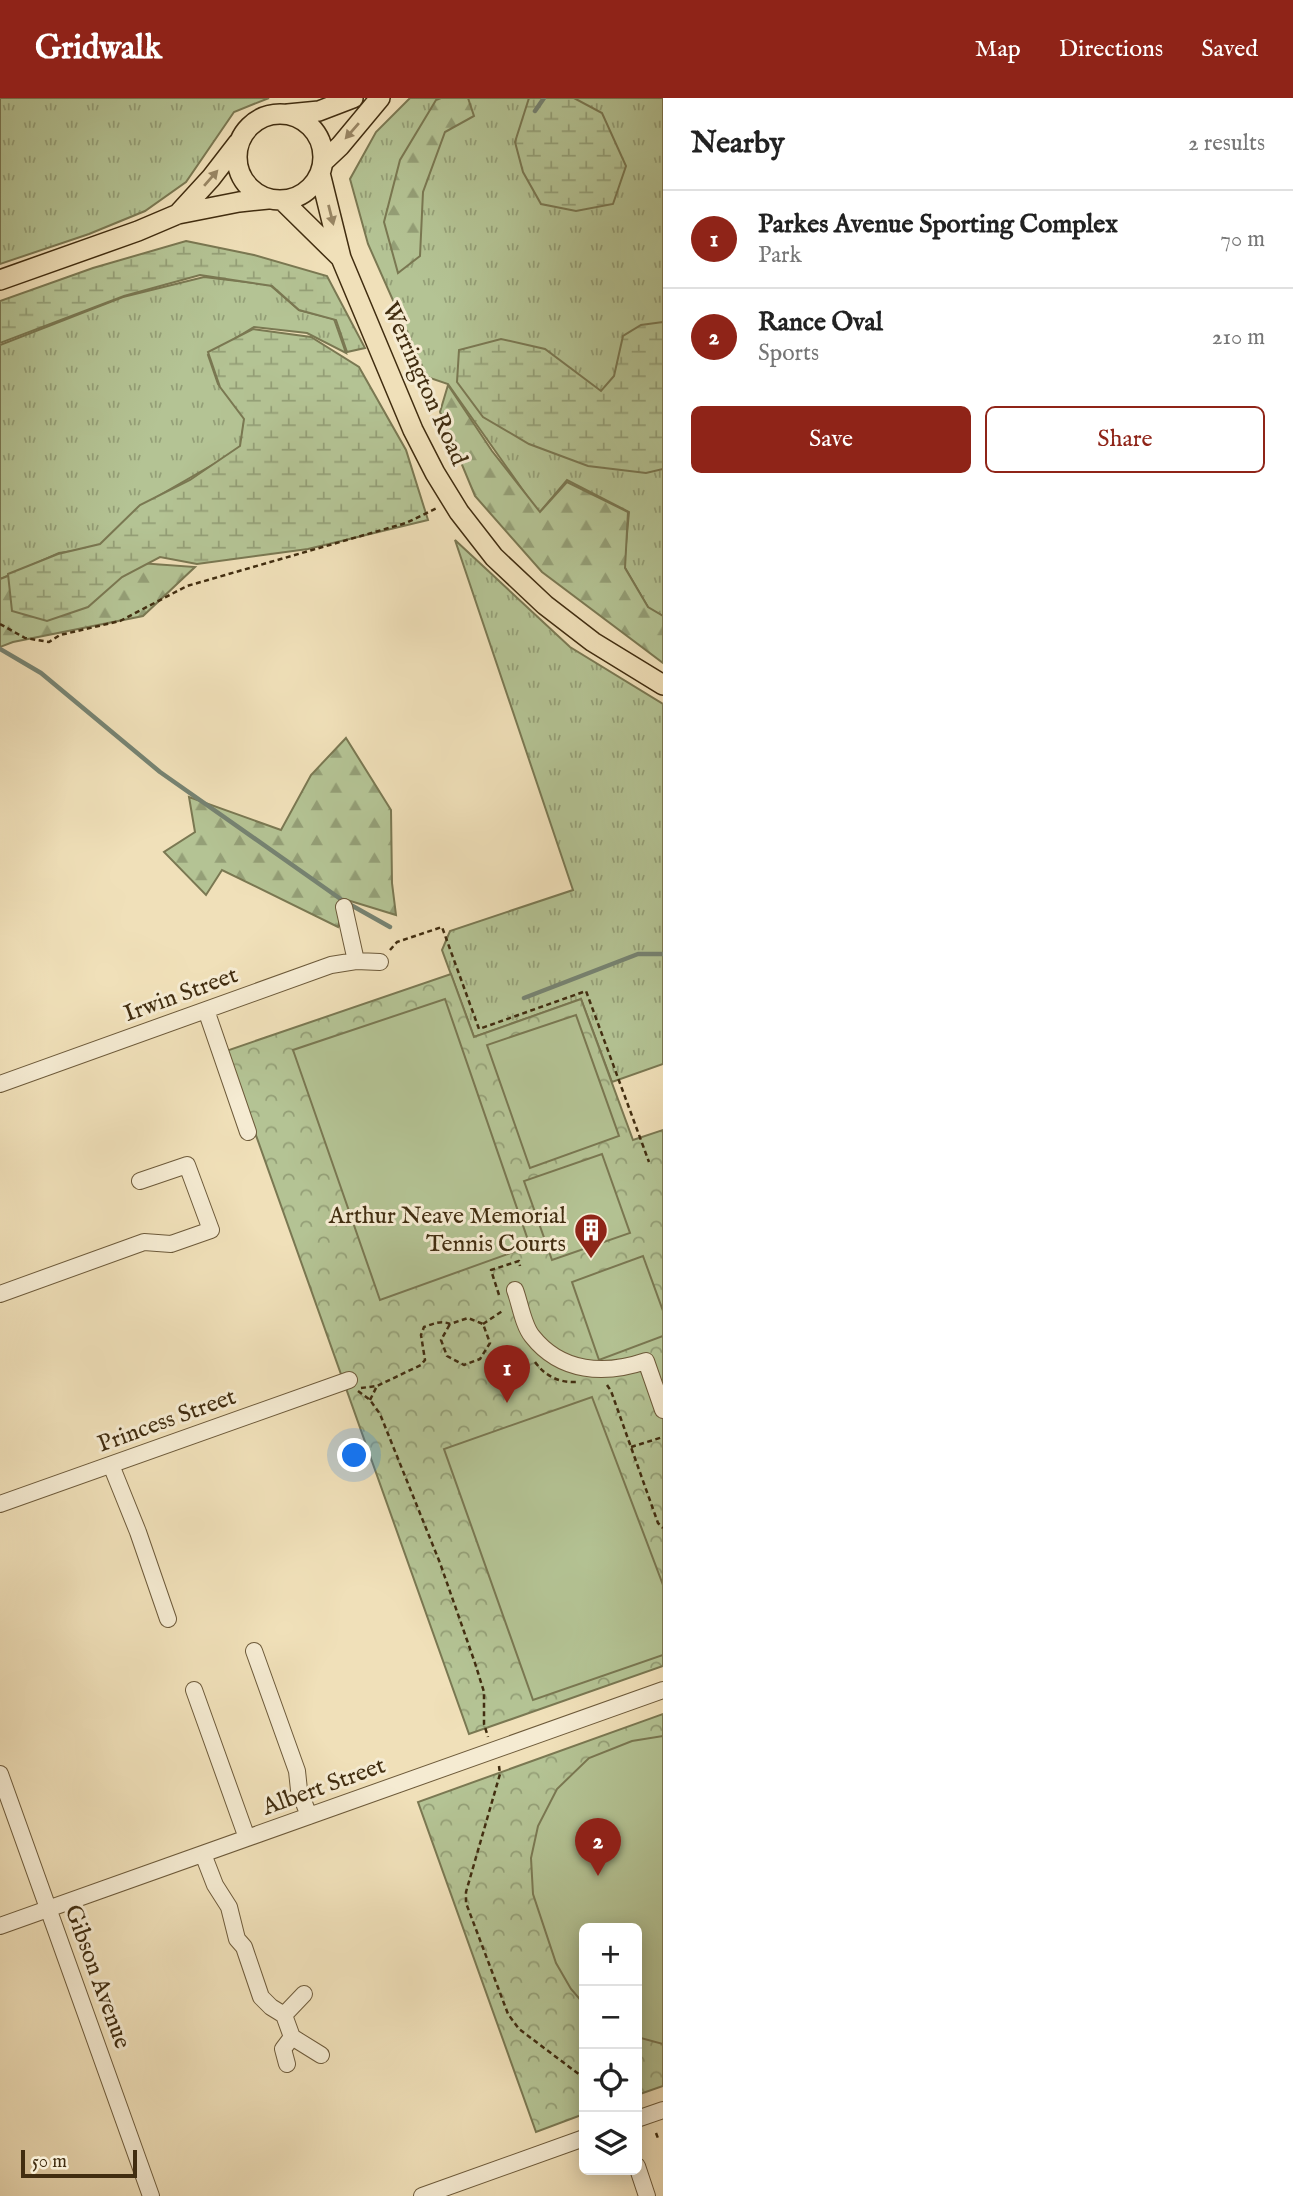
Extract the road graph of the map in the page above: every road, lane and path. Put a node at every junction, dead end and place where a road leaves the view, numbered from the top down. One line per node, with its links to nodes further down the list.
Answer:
1 (354, 98): 3 (main road)
2 (380, 98): 5 (main road, one-way to 5)
3 (277, 114): 4 (main road); 5 (main road)
4 (241, 138): 6 (main road); 7 (main road, one-way to 4)
5 (322, 167): 6 (main road); 8 (main road, Werrington Road, one-way to 8)
6 (275, 200): 7 (main road); 8 (main road, Werrington Road)
7 (178, 214): 9 (main road)
8 (341, 258): 10 (main road, Werrington Road)
9 (0, 280)
10 (451, 500): 11 (path); 12 (main road, Werrington Road)
11 (0, 624)
12 (663, 685)
13 (344, 907): 14 (street)
14 (356, 961): 15 (street, Irwin Street); 16 (street, Irwin Street)
15 (380, 962): 19 (path)
16 (206, 1010): 17 (street, Irwin Street); 18 (street)
17 (0, 1084)
18 (248, 1132)
19 (649, 1161)
20 (140, 1181): 23 (street)
21 (520, 1266): 24 (path)
22 (515, 1290): 34 (street)
23 (0, 1294)
24 (504, 1310): 25 (path); 27 (path)
25 (511, 1318)
26 (450, 1324): 27 (path); 27 (path); 32 (path)
27 (483, 1324)
28 (534, 1362): 30 (path)
29 (349, 1380): 37 (street, Princess Street)
30 (578, 1382)
31 (602, 1382): 36 (path)
32 (377, 1385): 33 (path); 33 (path)
33 (370, 1400): 44 (path)
34 (663, 1410)
35 (663, 1437): 36 (path)
36 (631, 1447): 39 (path)
37 (111, 1465): 38 (street, Princess Street); 40 (street)
38 (0, 1504)
39 (663, 1528)
40 (168, 1619)
41 (254, 1651): 46 (street)
42 (194, 1690): 47 (street)
43 (663, 1690): 44 (street, Albert Street)
44 (493, 1751): 46 (street, Albert Street); 56 (path)
45 (0, 1774): 49 (street, Gibson Avenue)
46 (309, 1816): 47 (street, Albert Street)
47 (247, 1838): 48 (street, Albert Street)
48 (203, 1854): 49 (street, Albert Street); 52 (street)
49 (48, 1909): 50 (street, Albert Street); 63 (street, Gibson Avenue)
50 (0, 1926)
51 (304, 1994): 52 (street)
52 (284, 2015): 53 (street)
53 (292, 2038): 54 (street); 55 (street)
54 (321, 2054)
55 (287, 2064)
56 (579, 2074)
57 (663, 2110): 58 (street)
58 (642, 2117)
59 (656, 2133): 61 (path)
60 (579, 2140): 64 (street)
61 (659, 2141)
62 (640, 2175): 65 (street)
63 (151, 2196)
64 (422, 2196)
65 (648, 2196)

